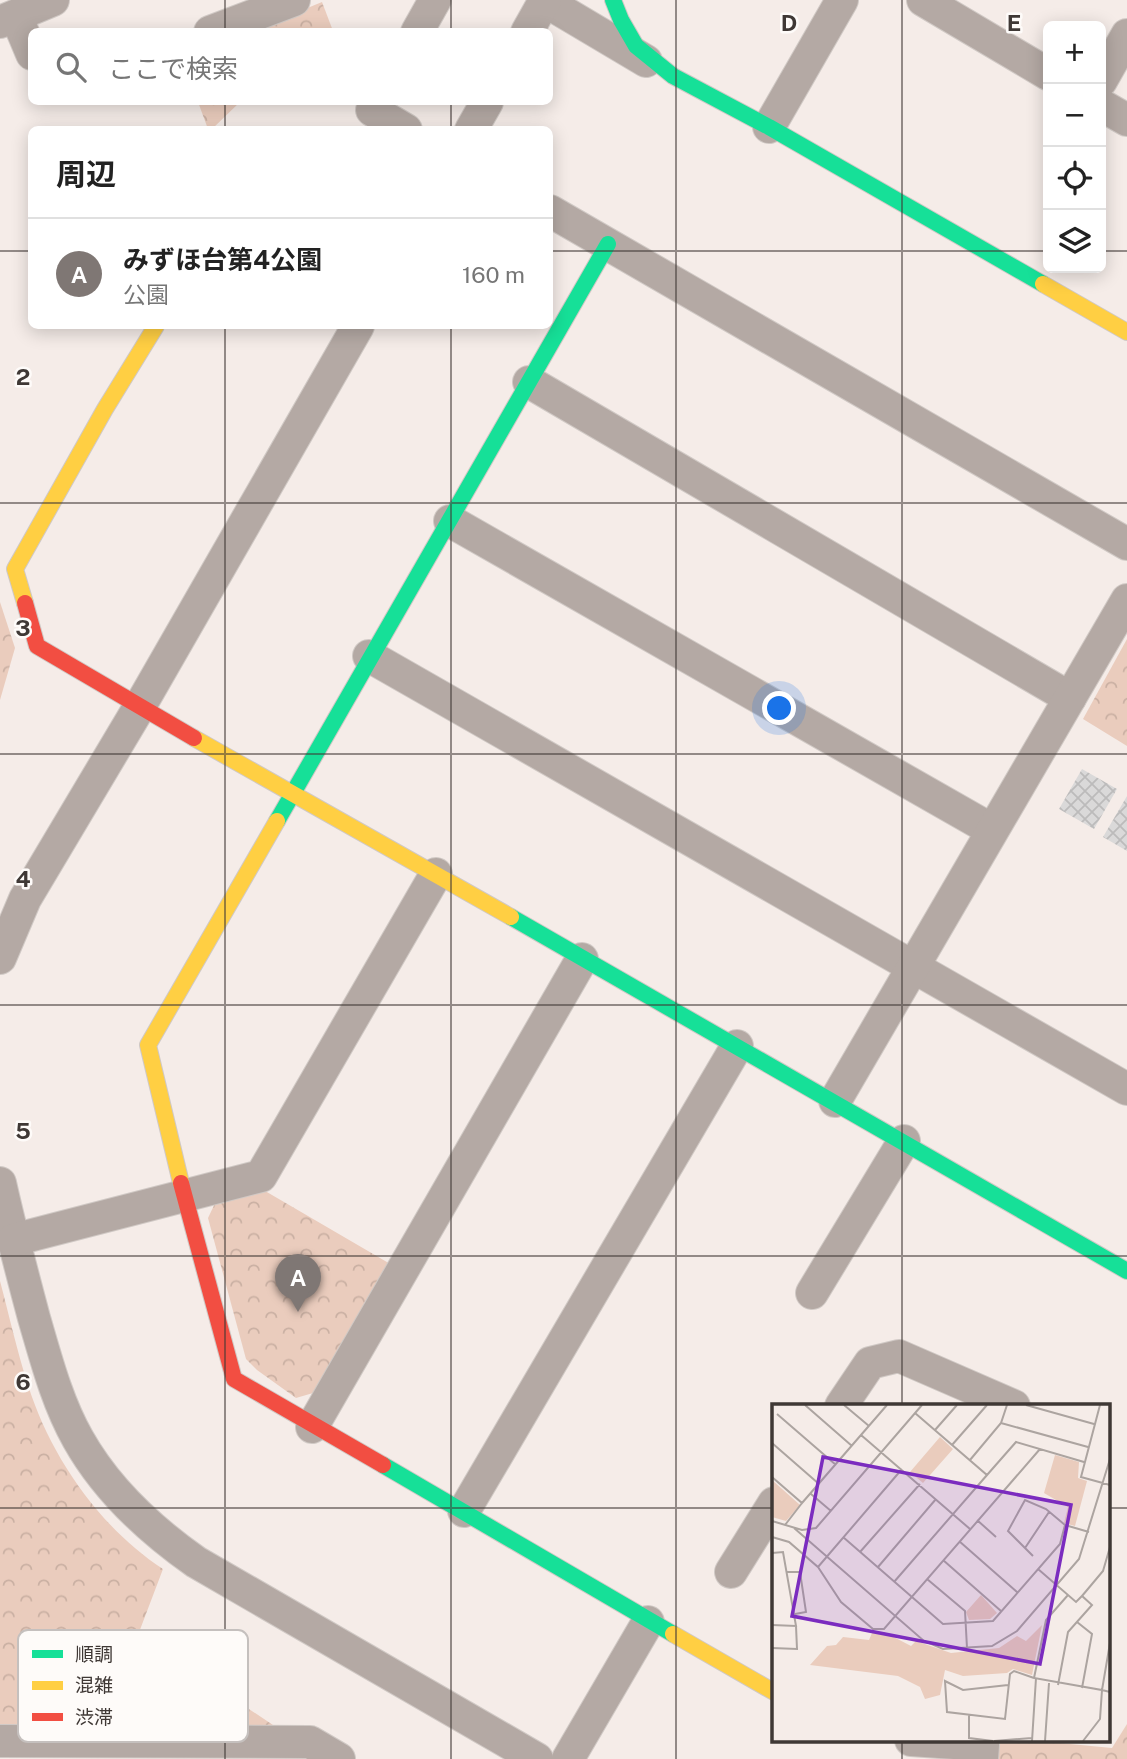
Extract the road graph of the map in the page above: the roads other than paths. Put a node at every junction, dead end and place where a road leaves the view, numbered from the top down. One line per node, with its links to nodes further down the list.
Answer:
1 (53, 0): 8 (street)
2 (294, 0): 9 (street)
3 (435, 0): 10 (street)
4 (613, 0): 16 (street)
5 (842, 0): 23 (street)
6 (545, 1): 11 (street); 16 (street)
7 (938, 3): 14 (street)
8 (8, 19): 13 (street)
9 (220, 28)
10 (419, 28)
11 (529, 28)
12 (1127, 35): 15 (street)
13 (28, 48)
14 (1043, 71)
15 (1106, 72)
16 (673, 76): 23 (street)
17 (485, 105): 22 (street)
18 (1106, 108): 20 (street)
19 (367, 114): 21 (street)
20 (1127, 120)
21 (396, 126)
22 (473, 126)
23 (769, 127): 28 (street)
24 (553, 213): 25 (street)
25 (608, 244): 29 (street); 31 (street)
26 (154, 329): 35 (street)
27 (356, 329): 35 (street)
28 (1127, 332)
29 (529, 382): 30 (street); 34 (street)
30 (450, 521): 33 (street); 37 (street)
31 (1127, 544)
32 (1127, 600): 34 (street)
33 (369, 656): 36 (street); 41 (street)
34 (1070, 698): 37 (street)
35 (140, 706): 36 (street); 39 (street)
36 (290, 794): 38 (street); 47 (street)
37 (992, 830): 41 (street)
38 (436, 874): 40 (street); 47 (street)
39 (0, 958)
40 (582, 959): 42 (street); 53 (street)
41 (913, 965): 43 (street); 44 (street)
42 (737, 1046): 44 (street); 55 (street)
43 (1127, 1089)
44 (835, 1101): 45 (street)
45 (904, 1141): 49 (street); 50 (street)
46 (0, 1183): 48 (street)
47 (184, 1195): 48 (street); 53 (street)
48 (13, 1240): 65 (street)
49 (1127, 1271)
50 (812, 1293)
51 (842, 1404): 52 (street)
52 (1012, 1404)
53 (312, 1427): 55 (street)
54 (772, 1506): 56 (street)
55 (464, 1511): 57 (street)
56 (731, 1572)
57 (648, 1622): 58 (street); 66 (street)
58 (772, 1691)
59 (0, 1741): 60 (street)
60 (18, 1741)
61 (248, 1742): 64 (street)
62 (929, 1742): 63 (street)
63 (983, 1748)
64 (339, 1759)
65 (537, 1759)
66 (568, 1759)

